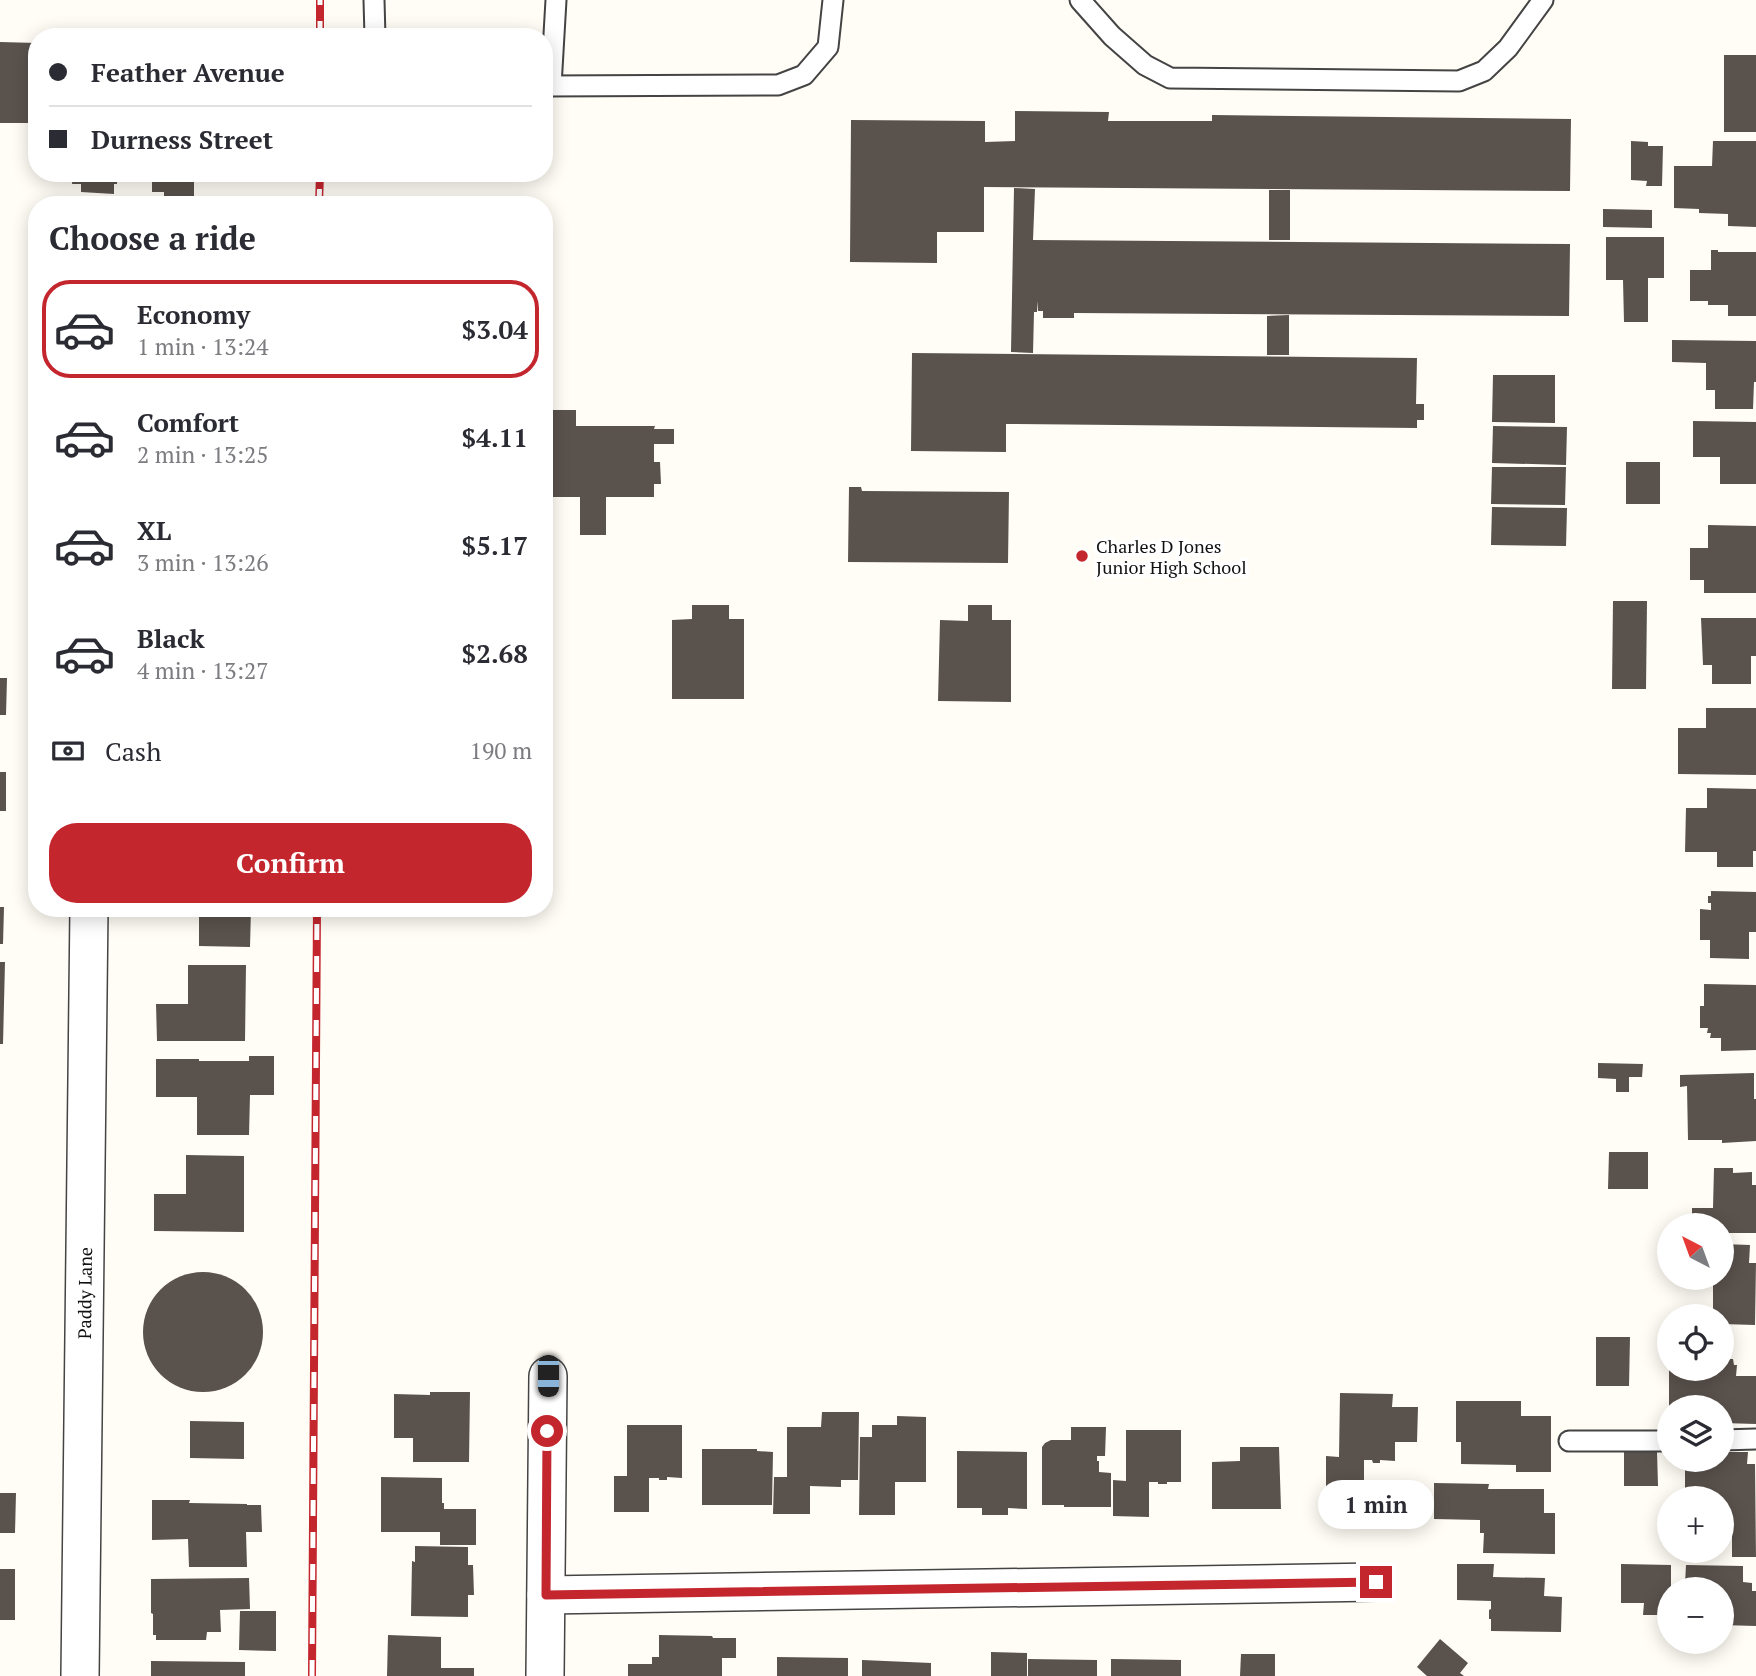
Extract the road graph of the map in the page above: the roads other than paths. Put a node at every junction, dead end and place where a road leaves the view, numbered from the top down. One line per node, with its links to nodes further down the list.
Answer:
1 (374, 0): 6 (lane)
2 (556, 0): 7 (lane)
3 (833, 0): 8 (lane)
4 (1080, 0): 5 (lane)
5 (1543, 0)
6 (375, 28)
7 (553, 32)
8 (553, 86)
9 (89, 917): 17 (street, Paddy Lane)
10 (548, 1376): 16 (street)
11 (1756, 1439): 12 (lane)
12 (1734, 1440)
13 (1569, 1441): 14 (lane)
14 (1657, 1441)
15 (1376, 1582): 16 (street)
16 (546, 1595): 18 (street)
17 (80, 1676)
18 (545, 1676)

